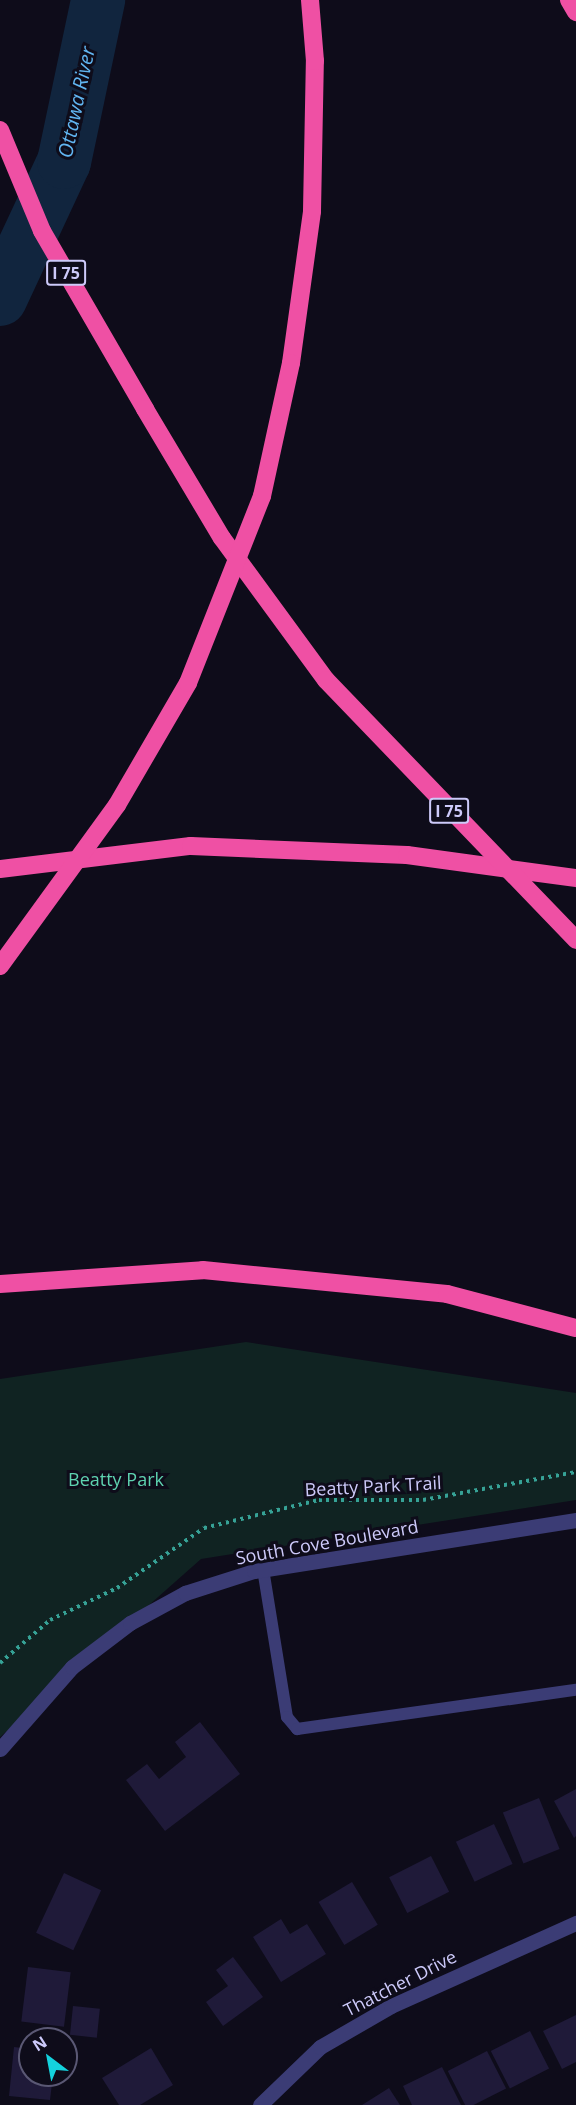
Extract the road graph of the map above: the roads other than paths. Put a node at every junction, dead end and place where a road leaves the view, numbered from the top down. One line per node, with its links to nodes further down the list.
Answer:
1 (310, 0): 8 (highway, bridge)
2 (569, 0): 3 (highway)
3 (576, 12)
4 (0, 130): 7 (highway, I 75, bridge)
5 (0, 869): 6 (highway)
6 (576, 878)
7 (576, 940)
8 (0, 966)
9 (0, 1284): 10 (highway)
10 (576, 1328)
11 (576, 1520): 12 (street, South Cove Boulevard)
12 (263, 1569): 13 (lane); 14 (street, South Cove Boulevard)
13 (576, 1690)
14 (0, 1749)
15 (576, 1923): 16 (street, Thatcher Drive)
16 (260, 2105)

